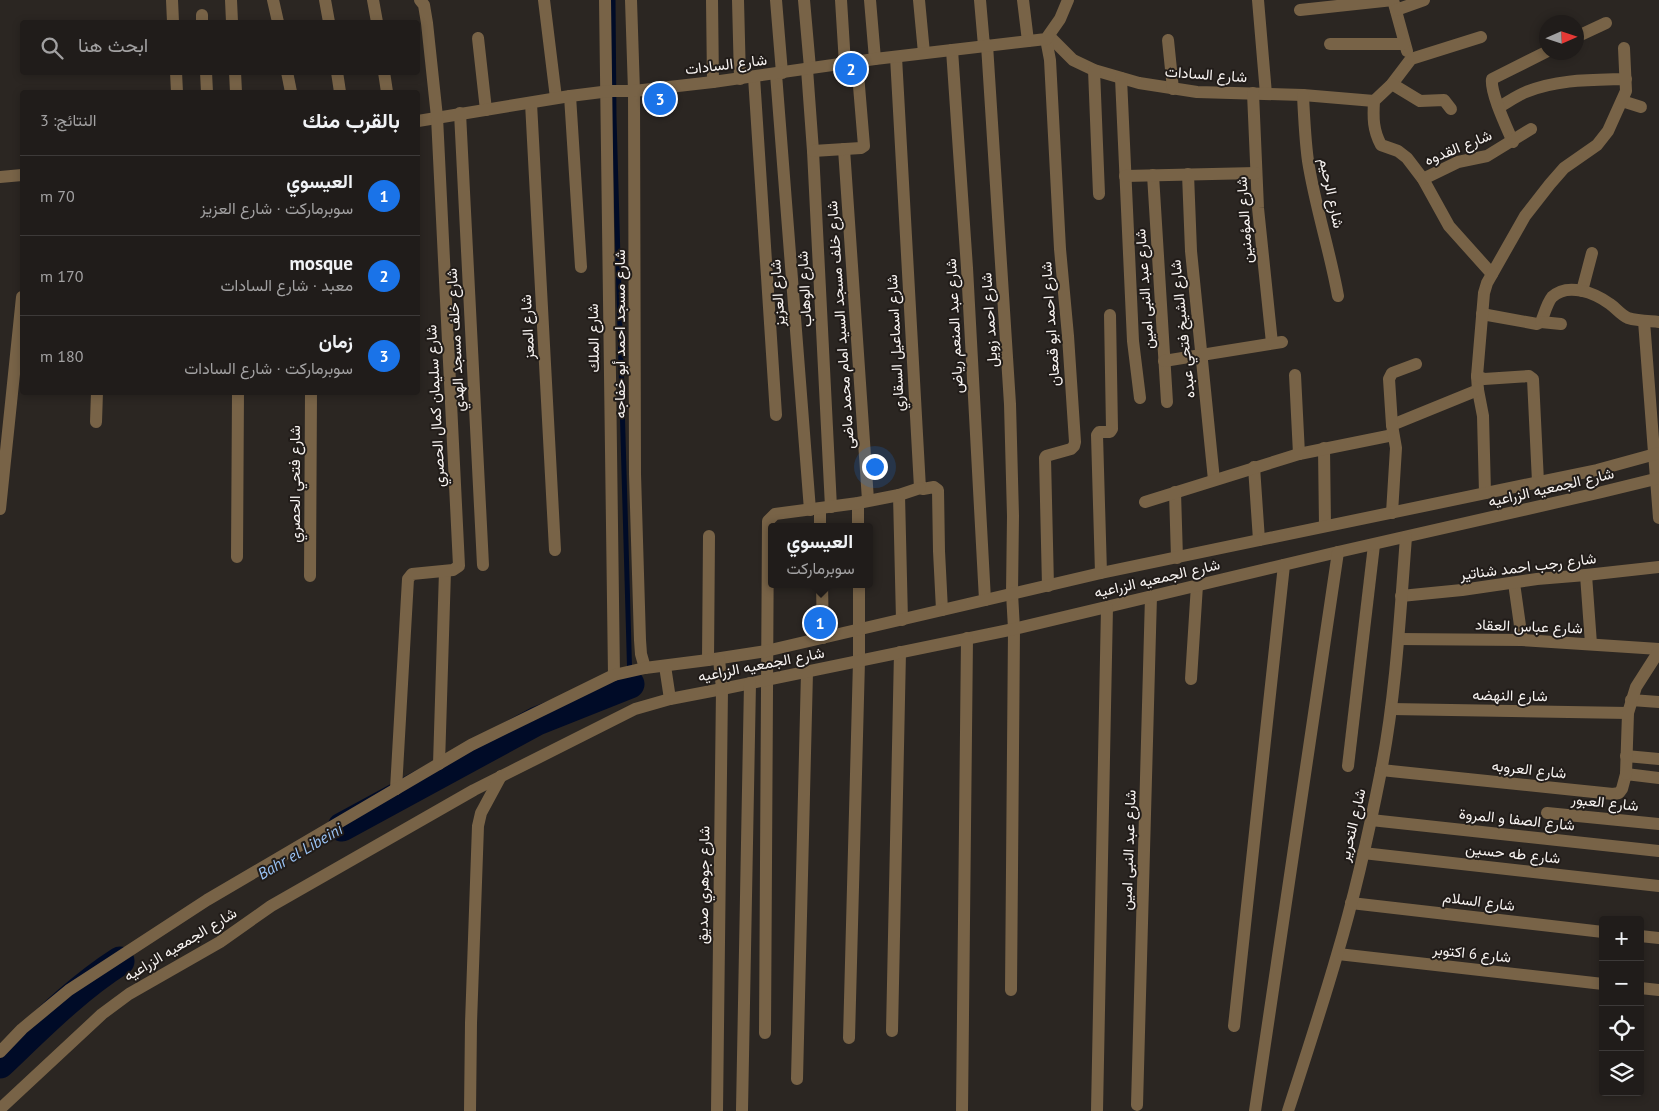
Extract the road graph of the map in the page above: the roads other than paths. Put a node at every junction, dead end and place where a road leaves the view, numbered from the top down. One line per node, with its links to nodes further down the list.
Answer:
1 (172, 0): 24 (street)
2 (231, 0): 25 (street)
3 (273, 0): 26 (street)
4 (325, 0): 27 (street)
5 (373, 0): 28 (street)
6 (420, 0): 83 (street)
7 (544, 0): 74 (street)
8 (605, 0): 69 (street, شارع الملك)
9 (631, 0): 68 (street, شارع مسجد احمد أبو خفاجه)
10 (712, 0): 59 (street)
11 (738, 0): 58 (street)
12 (776, 0): 48 (street, شارع العزيز)
13 (804, 0): 46 (street, شارع الوهاب)
14 (840, 0): 45 (street)
15 (870, 0): 43 (street)
16 (919, 0): 40 (street)
17 (980, 0): 37 (street, شارع احمد زويل)
18 (1023, 0): 33 (street)
19 (1068, 0): 33 (street)
20 (1258, 0): 71 (street)
21 (1424, 0): 22 (street)
22 (1394, 3): 23 (street); 36 (street)
23 (1300, 10)
24 (173, 20)
25 (232, 20)
26 (278, 20)
27 (329, 20)
28 (377, 20)
29 (1606, 23): 30 (street)
30 (1584, 33)
31 (1481, 37): 44 (street)
32 (478, 38): 81 (street)
33 (1041, 39): 37 (street, شارع السادات); 47 (street, شارع السادات); 160 (street, شارع احمد ابو قمعان)
34 (1168, 40): 61 (street)
35 (1330, 44): 36 (street)
36 (1404, 44): 44 (street)
37 (985, 45): 39 (street, شارع السادات); 163 (street, شارع احمد زويل)
38 (1624, 48): 57 (street)
39 (952, 50): 40 (street, شارع السادات); 166 (street, شارع عبد المنعم رياض)
40 (924, 53): 41 (street, شارع السادات)
41 (896, 56): 43 (street, شارع السادات); 130 (street, شارع اسماعيل السقاري)
42 (1539, 56): 78 (street)
43 (875, 59): 45 (street, شارع السادات)
44 (1411, 60): 60 (street)
45 (851, 63): 46 (street, شارع السادات); 87 (street)
46 (809, 68): 48 (street, شارع السادات); 88 (street, شارع الوهاب)
47 (1094, 70): 56 (street, شارع السادات); 96 (street)
48 (779, 74): 55 (street, شارع السادات); 136 (street, شارع العزيز)
49 (176, 75): 62 (street)
50 (206, 75): 63 (street)
51 (235, 75): 64 (street)
52 (288, 75): 65 (street)
53 (337, 75): 66 (street)
54 (384, 75): 67 (street)
55 (754, 77): 58 (street, شارع السادات); 120 (street)
56 (1121, 78): 61 (street, شارع السادات); 93 (street)
57 (1626, 78): 76 (street); 78 (street)
58 (740, 79): 59 (street, شارع السادات)
59 (713, 82): 68 (street, شارع السادات)
60 (1392, 84): 75 (street); 80 (street)
61 (1173, 89): 70 (street, شارع السادات)
62 (177, 90)
63 (207, 90)
64 (236, 90)
65 (291, 90)
66 (340, 90)
67 (387, 90)
68 (631, 91): 69 (street, شارع السادات); 183 (street, شارع مسجد احمد أبو خفاجه)
69 (608, 92): 73 (street, شارع السادات); 185 (street, شارع الملك)
70 (1253, 93): 71 (street, شارع السادات); 89 (street, شارع المؤمنين)
71 (1266, 94): 72 (street, شارع السادات)
72 (1302, 95): 75 (street, شارع السادات); 101 (street, شارع الرحيم)
73 (570, 96): 74 (street, شارع السادات); 98 (street)
74 (556, 98): 77 (street, شارع السادات)
75 (1374, 101): 95 (street)
76 (1622, 101): 79 (street); 99 (street)
77 (531, 103): 81 (street, شارع السادات); 147 (street, شارع المعز)
78 (1499, 107): 86 (street)
79 (1641, 108)
80 (1451, 109)
81 (486, 110): 82 (street, شارع السادات)
82 (460, 113): 83 (street, شارع السادات); 152 (street, شارع خلف مسجد الهدي)
83 (437, 117): 84 (street, شارع السادات); 154 (street, شارع سليمان كمال الحصري)
84 (420, 121)
85 (1531, 129): 86 (street, شارع القدوه)
86 (1513, 142): 95 (street, شارع القدوه)
87 (844, 148): 88 (street); 134 (street, شارع خلف مسجد السيد امام محمد ماضى)
88 (813, 151): 136 (street, شارع الوهاب)
89 (1256, 173): 90 (street); 109 (street, شارع المؤمنين)
90 (1188, 174): 92 (street); 109 (street, شارع الشيخ فتحي عبده)
91 (20, 175): 94 (street)
92 (1153, 175): 93 (street); 110 (street, شارع عبد النبى امين)
93 (1125, 176): 118 (street)
94 (0, 177)
95 (1423, 179): 99 (street)
96 (1099, 194)
97 (1592, 253): 100 (street)
98 (581, 267)
99 (1492, 274): 102 (street)
100 (1582, 291): 105 (street); 106 (street)
101 (1338, 296)
102 (1482, 314): 106 (street); 113 (street)
103 (1110, 315): 155 (street)
104 (20, 316): 137 (street)
105 (1644, 321): 107 (street); 125 (street)
106 (1540, 322): 108 (street)
107 (1659, 322)
108 (1561, 324)
109 (1202, 354): 110 (street); 128 (street, شارع الشيخ فتحي عبده)
110 (1164, 361): 119 (street, شارع عبد النبى امين)
111 (1416, 364): 122 (street)
112 (1295, 375): 124 (street)
113 (1477, 376): 114 (street); 129 (street)
114 (1478, 390): 122 (street); 132 (street)
115 (97, 395): 121 (street)
116 (238, 395): 149 (street)
117 (311, 395): 157 (street, شارع فتحي الحصري)
118 (1140, 398)
119 (1167, 402)
120 (776, 415)
121 (96, 422)
122 (1393, 430): 123 (street); 138 (street)
123 (1324, 448): 124 (street); 142 (street)
124 (1299, 454): 126 (street)
125 (1657, 454): 127 (street); 129 (street, شارع الجمعيه الزراعيه)
126 (1254, 467): 128 (street); 145 (street)
127 (1657, 478): 139 (street); 144 (street, شارع الجمعيه الزراعيه)
128 (1214, 480): 131 (street)
129 (1538, 482): 132 (street, شارع الجمعيه الزراعيه)
130 (920, 488): 133 (street); 168 (street)
131 (1175, 492): 135 (street); 150 (street)
132 (1485, 493): 138 (street, شارع الجمعيه الزراعيه)
133 (899, 495): 134 (street); 169 (street)
134 (863, 502): 136 (street); 141 (street, شارع خلف مسجد السيد امام محمد ماضى)
135 (1144, 502)
136 (820, 509): 140 (street, شارع العزيز); 178 (street)
137 (0, 510)
138 (1392, 513): 142 (street, شارع الجمعيه الزراعيه)
139 (1659, 518)
140 (820, 523)
141 (859, 523)
142 (1325, 526): 145 (street, شارع الجمعيه الزراعيه)
143 (709, 536): 180 (street, شارع جوهري صديق)
144 (1406, 537): 146 (street, شارع الجمعيه الزراعيه); 165 (street, شارع التحرير)
145 (1259, 540): 150 (street, شارع الجمعيه الزراعيه)
146 (1374, 545): 148 (street, شارع الجمعيه الزراعيه); 198 (street)
147 (555, 550)
148 (1338, 552): 151 (street, شارع الجمعيه الزراعيه); 232 (street)
149 (237, 557)
150 (1177, 558): 155 (street, شارع الجمعيه الزراعيه)
151 (1284, 564): 159 (street, شارع الجمعيه الزراعيه); 219 (street)
152 (483, 565)
153 (1659, 567): 156 (street, شارع رجب احمد شناتير)
154 (445, 571): 197 (street); 203 (street)
155 (1101, 573): 160 (street, شارع الجمعيه الزراعيه)
156 (1586, 575): 158 (street, شارع رجب احمد شناتير); 176 (street)
157 (310, 576)
158 (1514, 583): 165 (street, شارع رجب احمد شناتير); 175 (street)
159 (1197, 585): 164 (street, شارع الجمعيه الزراعيه); 186 (street)
160 (1048, 586): 163 (street, شارع الجمعيه الزراعيه)
161 (822, 588): 172 (street)
162 (859, 588): 171 (street)
163 (1012, 593): 166 (street, شارع الجمعيه الزراعيه); 170 (street, شارع احمد زويل)
164 (1151, 596): 167 (street, شارع الجمعيه الزراعيه); 225 (street, شارع عبد النبى امين)
165 (1401, 596): 174 (street, شارع التحرير)
166 (985, 600): 168 (street, شارع الجمعيه الزراعيه)
167 (1107, 607): 170 (street, شارع الجمعيه الزراعيه); 231 (street)
168 (942, 610): 169 (street, شارع الجمعيه الزراعيه)
169 (902, 620): 171 (street, شارع الجمعيه الزراعيه)
170 (1014, 629): 173 (street, شارع الجمعيه الزراعيه); 217 (street, شارع احمد زويل)
171 (860, 630): 172 (street, شارع الجمعيه الزراعيه); 181 (street)
172 (823, 638): 178 (street, شارع الجمعيه الزراعيه)
173 (967, 638): 179 (street, شارع الجمعيه الزراعيه); 230 (street)
174 (1399, 639): 175 (street, شارع عباس العقاد); 193 (street, شارع التحرير)
175 (1522, 640): 176 (street, شارع عباس العقاد)
176 (1591, 644): 177 (street, شارع عباس العقاد)
177 (1659, 650): 191 (street)
178 (766, 651): 180 (street, شارع الجمعيه الزراعيه); 187 (street)
179 (900, 652): 181 (street, شارع الجمعيه الزراعيه); 220 (street)
180 (714, 660): 182 (street, شارع الجمعيه الزراعيه); 189 (street, شارع جوهري صديق)
181 (859, 660): 184 (street, شارع الجمعيه الزراعيه); 222 (street)
182 (665, 666): 183 (street, شارع الجمعيه الزراعيه); 190 (street)
183 (645, 668): 185 (street, شارع الجمعيه الزراعيه)
184 (807, 672): 187 (street, شارع الجمعيه الزراعيه); 224 (street)
185 (614, 675): 197 (street, شارع الجمعيه الزراعيه)
186 (1191, 679)
187 (766, 680): 188 (street, شارع الجمعيه الزراعيه); 221 (street)
188 (750, 683): 189 (street, شارع الجمعيه الزراعيه); 227 (street)
189 (722, 690): 190 (street, شارع الجمعيه الزراعيه); 229 (street, شارع جوهري صديق)
190 (670, 698): 201 (street, شارع الجمعيه الزراعيه)
191 (1631, 700): 192 (street); 194 (street)
192 (1659, 702)
193 (1391, 709): 194 (street, شارع النهضه); 199 (street, شارع التحرير)
194 (1628, 713): 195 (street)
195 (1626, 756): 196 (street); 200 (street)
196 (1659, 759)
197 (439, 764): 203 (street, شارع الجمعيه الزراعيه)
198 (1348, 766)
199 (1381, 770): 200 (street, شارع العروبه); 205 (street, شارع التحرير)
200 (1626, 774): 202 (street)
201 (501, 776): 226 (street, شارع الجمعيه الزراعيه); 228 (street)
202 (1659, 778)
203 (396, 789): 223 (street, شارع الجمعيه الزراعيه)
204 (1548, 813): 206 (street, شارع العبور)
205 (1371, 820): 207 (street, شارع الصفا و المروة); 208 (street, شارع التحرير)
206 (1659, 824)
207 (1659, 851)
208 (1363, 853): 209 (street, شارع طه حسين); 210 (street, شارع التحرير)
209 (1659, 886)
210 (1351, 903): 211 (street, شارع السلام); 214 (street, شارع التحرير)
211 (1599, 932)
212 (1644, 936): 213 (street)
213 (1659, 938)
214 (1338, 954): 215 (street, شارع 6 اكتوبر); 233 (street, شارع التحرير)
215 (1599, 984)
216 (1644, 988): 218 (street)
217 (1011, 990)
218 (1659, 990)
219 (1234, 1026)
220 (892, 1032)
221 (764, 1033)
222 (849, 1038)
223 (0, 1052)
224 (797, 1079)
225 (1137, 1105)
226 (0, 1109)
227 (742, 1110)
228 (470, 1111)
229 (717, 1111)
230 (962, 1111)
231 (1097, 1111)
232 (1255, 1111)
233 (1288, 1111)

